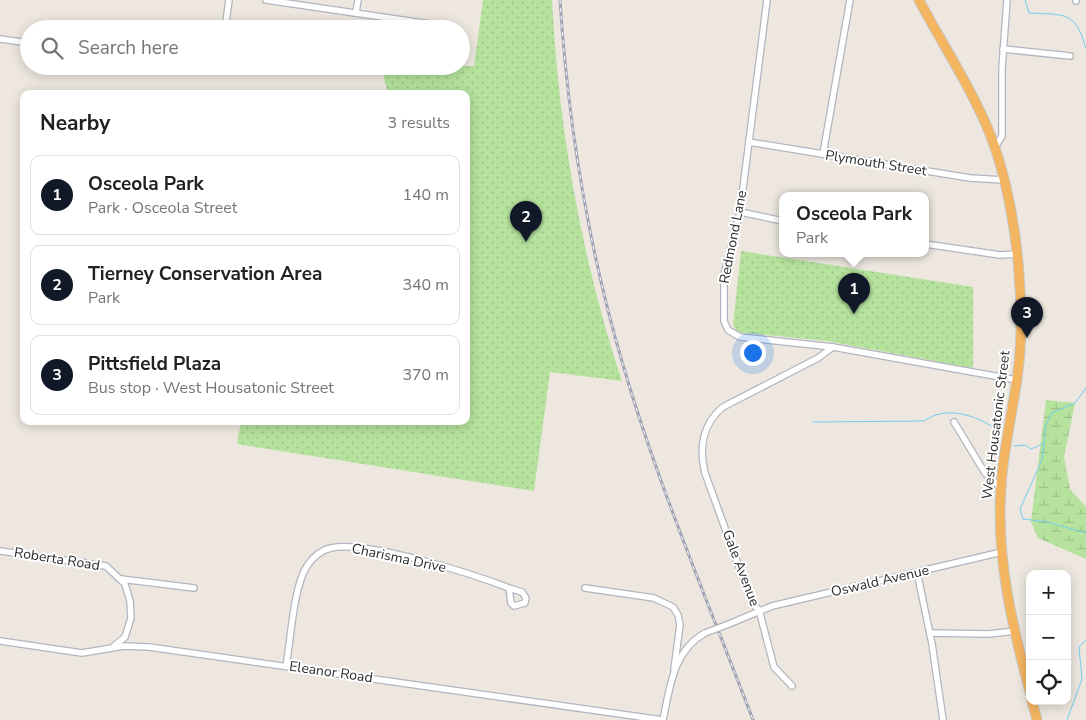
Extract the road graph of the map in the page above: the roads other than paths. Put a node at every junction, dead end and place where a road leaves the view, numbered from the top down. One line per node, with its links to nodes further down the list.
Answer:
1 (229, 0): 9 (street)
2 (266, 0): 8 (street)
3 (358, 0): 8 (street)
4 (767, 0): 15 (street, Redmond Lane)
5 (850, 0): 17 (street)
6 (919, 0): 16 (highway, West Housatonic Street)
7 (1007, 0): 13 (street)
8 (356, 12): 10 (street)
9 (226, 20)
10 (406, 20)
11 (0, 39): 12 (street)
12 (20, 42)
13 (1003, 49): 14 (street); 16 (street)
14 (1070, 56)
15 (749, 142): 17 (street, Plymouth Street); 19 (street, Redmond Lane)
16 (995, 147): 18 (highway, West Housatonic Street)
17 (823, 154): 18 (street, Plymouth Street)
18 (1004, 180): 22 (highway, West Housatonic Street)
19 (740, 212): 20 (street); 23 (street, Redmond Lane)
20 (779, 220)
21 (929, 245): 22 (street)
22 (1017, 254): 24 (highway, West Housatonic Street)
23 (833, 347): 24 (street, Redmond Lane); 34 (street, Gale Avenue)
24 (1017, 380): 26 (highway, West Housatonic Street)
25 (954, 422): 26 (street)
26 (1000, 488): 28 (highway, West Housatonic Street)
27 (0, 550): 30 (street, Roberta Road)
28 (1002, 552): 29 (street, Oswald Avenue); 35 (highway, West Housatonic Street)
29 (917, 572): 34 (street, Oswald Avenue); 36 (street)
30 (121, 579): 31 (street); 38 (street)
31 (194, 588)
32 (509, 588): 39 (street, Charisma Drive)
33 (586, 588): 40 (street)
34 (759, 610): 40 (street, Gale Avenue, bridge); 42 (street)
35 (1015, 632): 36 (street); 41 (highway, West Housatonic Street)
36 (930, 633): 45 (street)
37 (0, 642): 38 (street, Eleanor Road)
38 (112, 647): 39 (street, Eleanor Road)
39 (286, 666): 44 (street, Eleanor Road)
40 (674, 669): 44 (street, Gale Avenue)
41 (1026, 676)
42 (792, 686)
43 (1033, 705): 46 (highway)
44 (662, 720)
45 (943, 720)
46 (1037, 720)

